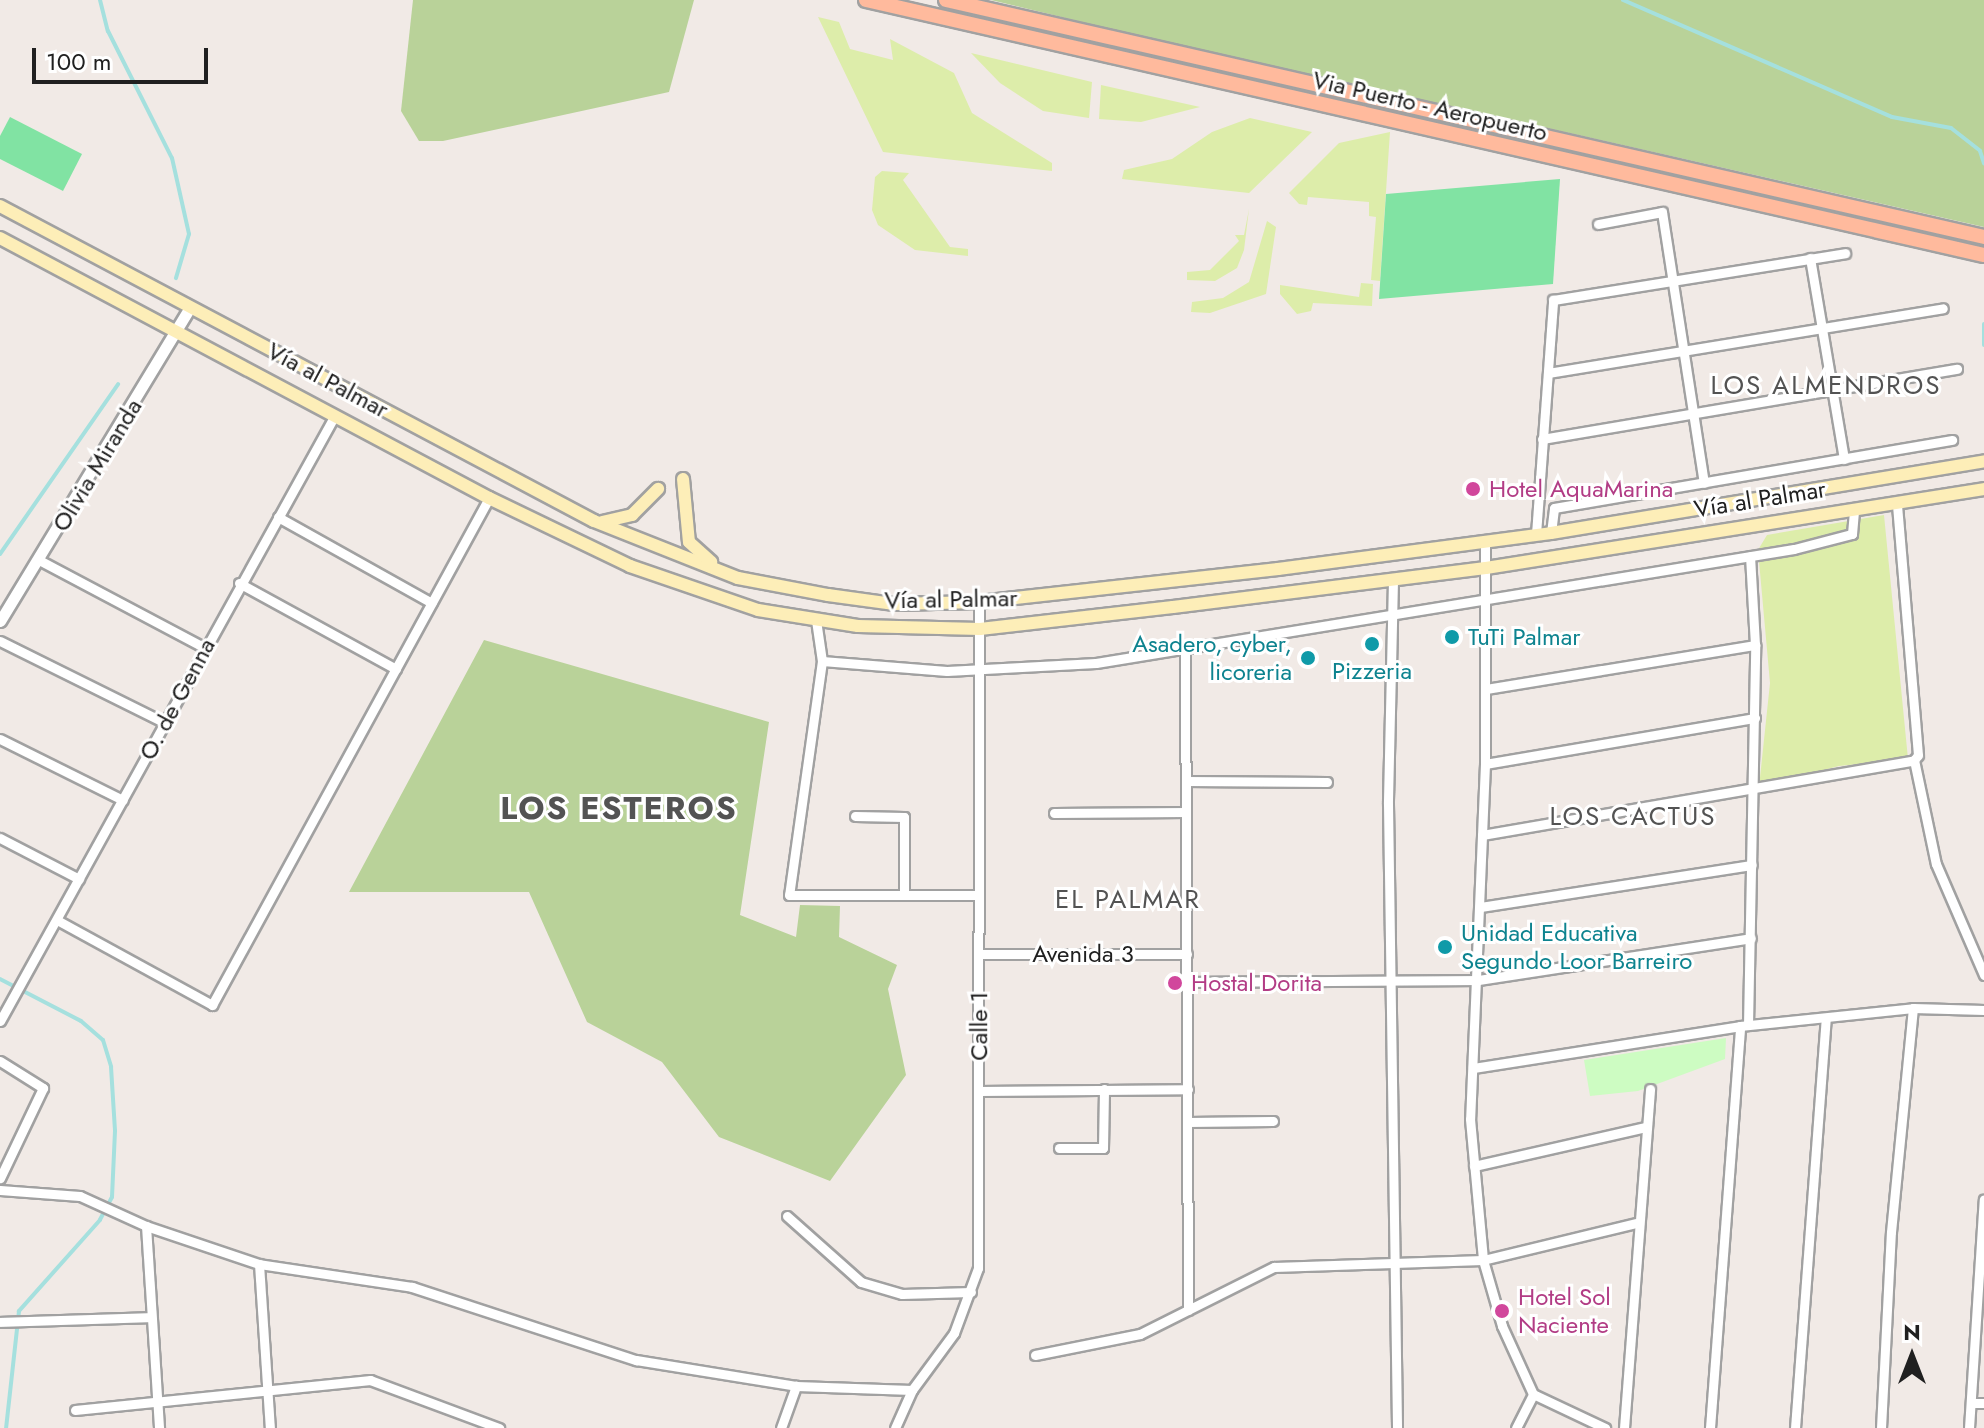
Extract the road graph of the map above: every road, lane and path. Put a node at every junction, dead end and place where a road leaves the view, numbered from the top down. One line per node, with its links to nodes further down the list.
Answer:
1 (866, 0): 8 (main road, Via Puerto - Aeropuerto)
2 (946, 0): 5 (main road, Via Puerto - Aeropuerto)
3 (0, 206): 11 (main road, Vía al Palmar)
4 (1598, 224): 10 (street)
5 (1984, 237)
6 (2, 244): 14 (main road, Vía al Palmar)
7 (1845, 253): 9 (street)
8 (1984, 255)
9 (1810, 258): 10 (street); 13 (street)
10 (1672, 280): 15 (street); 17 (street)
11 (190, 307): 14 (street, Olivia Miranda); 33 (main road, Vía al Palmar)
12 (1943, 308): 13 (street)
13 (1823, 329): 15 (street); 18 (street)
14 (177, 330): 20 (main road, Vía al Palmar); 38 (street, Olivia Miranda)
15 (1683, 353): 17 (street); 19 (street)
16 (1957, 369): 18 (street)
17 (1548, 373): 21 (street)
18 (1832, 390): 19 (street); 23 (street)
19 (1694, 415): 21 (street); 26 (street)
20 (334, 417): 29 (main road, Vía al Palmar); 32 (street, O. de Genna)
21 (1542, 439): 35 (street)
22 (1952, 440): 23 (street)
23 (1844, 459): 26 (street)
24 (1984, 461): 34 (main road, Vía al Palmar)
25 (683, 479): 40 (main road)
26 (1704, 483): 34 (street)
27 (658, 489): 33 (main road)
28 (1980, 490): 30 (main road, Vía al Palmar)
29 (489, 498): 45 (street); 47 (main road, Vía al Palmar)
30 (1897, 504): 31 (main road, Vía al Palmar); 61 (street)
31 (1854, 511): 37 (street); 39 (main road, Vía al Palmar)
32 (278, 517): 42 (street, O. de Genna); 45 (street)
33 (594, 521): 40 (main road, Vía al Palmar)
34 (1551, 533): 35 (main road, Vía al Palmar)
35 (1536, 534): 36 (main road, Vía al Palmar)
36 (1485, 542): 39 (street); 44 (main road, Vía al Palmar)
37 (1750, 556): 43 (street); 51 (street)
38 (39, 560): 48 (street, Olivia Miranda); 52 (street)
39 (1486, 568): 41 (main road, Vía al Palmar); 43 (street)
40 (738, 578): 44 (main road, Vía al Palmar)
41 (1393, 580): 46 (street); 49 (main road, Vía al Palmar)
42 (239, 583): 52 (street, O. de Genna); 55 (street)
43 (1486, 599): 46 (street); 57 (street)
44 (979, 602): 49 (street, Calle 1)
45 (432, 603): 55 (street)
46 (1392, 613): 53 (street); 84 (street)
47 (816, 620): 49 (main road, Vía al Palmar); 54 (street)
48 (0, 621)
49 (980, 629): 56 (street, Calle 1)
50 (0, 641): 59 (street)
51 (1755, 645): 57 (street); 58 (street)
52 (205, 648): 59 (street, O. de Genna)
53 (1185, 650): 56 (street); 63 (street)
54 (822, 661): 56 (street); 74 (street)
55 (396, 669): 77 (street)
56 (979, 671): 75 (street, Calle 1)
57 (1486, 689): 62 (street)
58 (1755, 718): 62 (street); 65 (street)
59 (165, 723): 66 (street, O. de Genna)
60 (0, 739): 66 (street)
61 (1914, 760): 65 (street); 81 (street)
62 (1485, 764): 70 (street)
63 (1186, 781): 64 (street); 67 (street)
64 (1327, 782)
65 (1753, 791): 70 (street); 72 (street)
66 (123, 800): 73 (street, O. de Genna)
67 (1186, 812): 68 (street); 80 (street)
68 (1054, 813)
69 (855, 816): 74 (street)
70 (1482, 835): 76 (street)
71 (0, 838): 73 (street)
72 (1752, 865): 76 (street); 78 (street)
73 (79, 879): 77 (street, O. de Genna)
74 (904, 895): 75 (street)
75 (979, 895): 79 (street, Calle 1)
76 (1480, 907): 82 (street)
77 (57, 920): 88 (street, O. de Genna)
78 (1751, 938): 82 (street); 89 (street)
79 (979, 954): 80 (street, Avenida 3); 95 (street, Calle 1)
80 (1187, 954): 83 (street)
81 (1984, 975)
82 (1478, 980): 84 (street); 91 (street)
83 (1187, 982): 84 (street); 93 (street)
84 (1392, 982): 109 (street)
85 (1913, 1008): 86 (street); 87 (street); 134 (street)
86 (1984, 1010)
87 (1826, 1019): 89 (street); 133 (street)
88 (0, 1021)
89 (1744, 1026): 91 (street); 132 (street)
90 (0, 1061): 101 (street)
91 (1473, 1068): 100 (street)
92 (1104, 1089): 93 (street); 95 (street); 99 (street)
93 (1188, 1089): 97 (street)
94 (1650, 1089): 98 (street)
95 (979, 1091): 110 (street, Calle 1)
96 (1273, 1121): 97 (street)
97 (1188, 1122): 111 (street)
98 (1646, 1127): 100 (street); 105 (street)
99 (1059, 1148)
100 (1474, 1166): 107 (street)
101 (0, 1178)
102 (0, 1190): 106 (street)
103 (1984, 1199): 119 (street)
104 (787, 1216): 110 (street)
105 (1636, 1223): 107 (street); 131 (street)
106 (146, 1226): 108 (street); 112 (street)
107 (1483, 1260): 109 (street); 118 (street)
108 (259, 1264): 115 (street); 117 (street)
109 (1395, 1264): 111 (street); 128 (street)
110 (971, 1292): 116 (street, Calle 1)
111 (1188, 1310): 114 (street)
112 (150, 1317): 113 (street); 121 (street)
113 (3, 1322)
114 (1035, 1355)
115 (796, 1386): 116 (street); 126 (street)
116 (912, 1390): 127 (street, Calle 1)
117 (267, 1394): 121 (street); 124 (street); 125 (street)
118 (1533, 1394): 129 (street); 130 (street)
119 (1971, 1403): 120 (street); 135 (street)
120 (1984, 1403)
121 (157, 1405): 122 (street); 123 (street)
122 (75, 1410)
123 (159, 1428)
124 (270, 1428)
125 (499, 1428)
126 (781, 1428)
127 (895, 1428)
128 (1397, 1428)
129 (1516, 1428)
130 (1605, 1428)
131 (1624, 1428)
132 (1710, 1428)
133 (1795, 1428)
134 (1881, 1428)
135 (1969, 1428)

